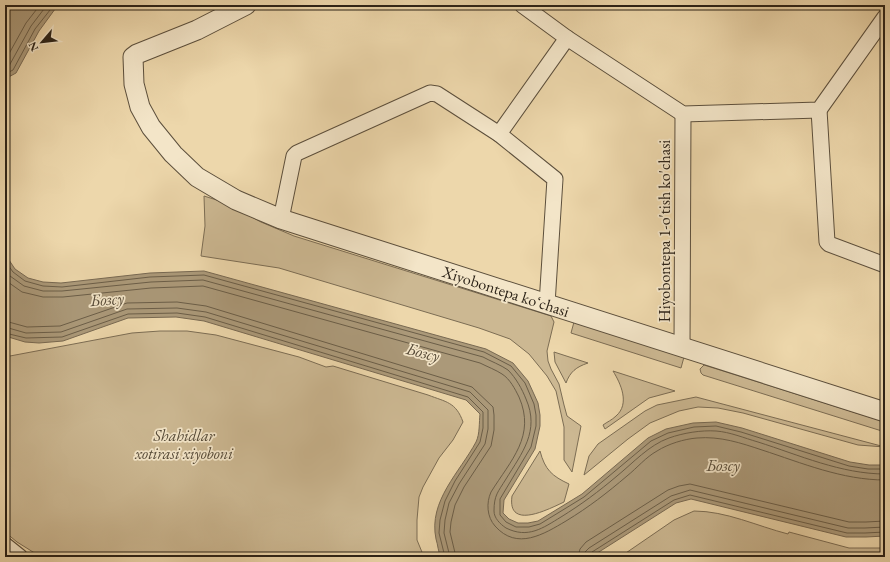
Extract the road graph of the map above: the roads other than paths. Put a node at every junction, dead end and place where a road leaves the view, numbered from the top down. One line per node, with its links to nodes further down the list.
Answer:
1 (246, 5): 8 (street, Xiyobontepa koʻchasi)
2 (522, 5): 4 (street)
3 (885, 18): 5 (street)
4 (566, 38): 6 (street); 7 (street)
5 (819, 110): 6 (street); 9 (street)
6 (682, 114): 11 (street, Hiyobontepa 1-o'tish ko'chasi)
7 (500, 134): 8 (street); 10 (street)
8 (281, 219): 10 (street, Xiyobontepa koʻchasi)
9 (885, 265)
10 (547, 304): 11 (street, Xiyobontepa koʻchasi)
11 (682, 347): 12 (street, Xiyobontepa koʻchasi)
12 (885, 412)
13 (5, 545): 14 (street)
14 (20, 557)

